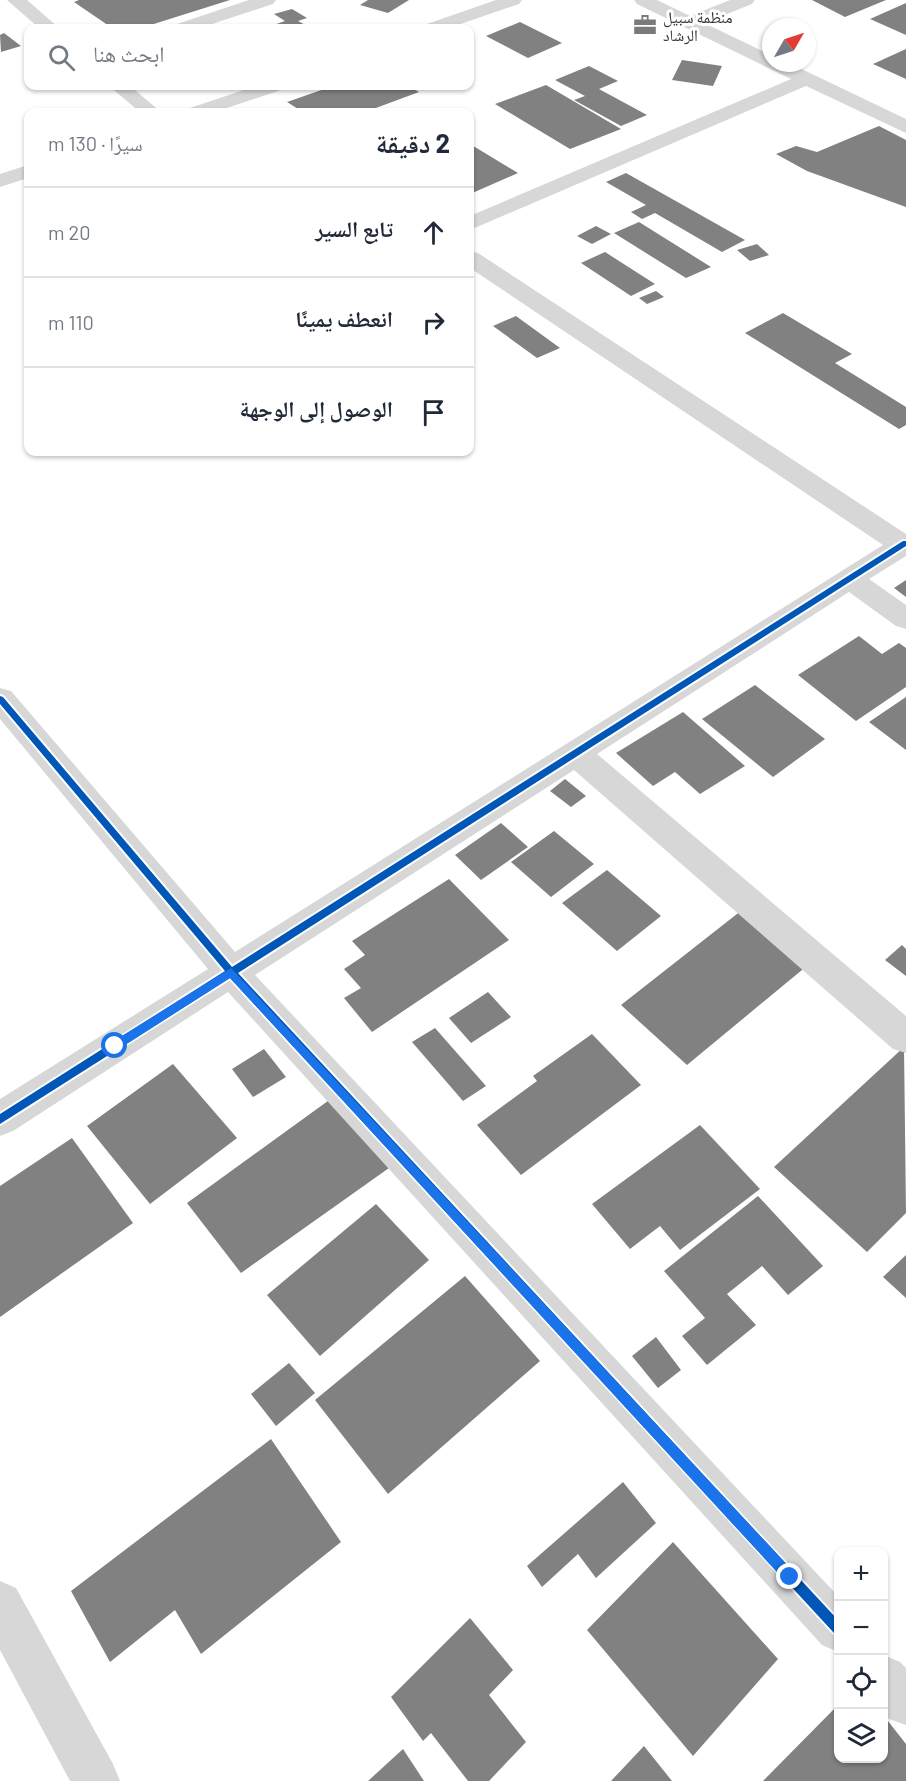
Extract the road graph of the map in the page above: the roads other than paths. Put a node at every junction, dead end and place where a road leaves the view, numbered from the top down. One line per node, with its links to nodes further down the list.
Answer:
1 (16, 0): 7 (street)
2 (267, 0): 8 (street)
3 (513, 0): 9 (street)
4 (643, 0): 6 (street)
5 (746, 0): 6 (street)
6 (690, 22): 10 (street)
7 (45, 24)
8 (195, 24)
9 (444, 24)
10 (762, 57)
11 (792, 72): 12 (street)
12 (806, 79): 19 (street); 22 (street)
13 (124, 90): 16 (street)
14 (262, 90): 15 (street)
15 (233, 100): 17 (street); 18 (street)
16 (146, 108)
17 (209, 108)
18 (246, 108)
19 (906, 127)
20 (24, 172): 21 (street)
21 (1, 180)
22 (474, 222)
23 (474, 261): 24 (street)
24 (904, 544): 25 (street)
25 (849, 579): 26 (street); 28 (street)
26 (906, 619)
27 (0, 699): 29 (street)
28 (575, 753): 29 (street); 30 (street)
29 (231, 972): 31 (street); 33 (street)
30 (906, 1038)
31 (0, 1119)
32 (4, 1620): 36 (street)
33 (834, 1625)
34 (888, 1682): 35 (street)
35 (906, 1702)
36 (96, 1781)

